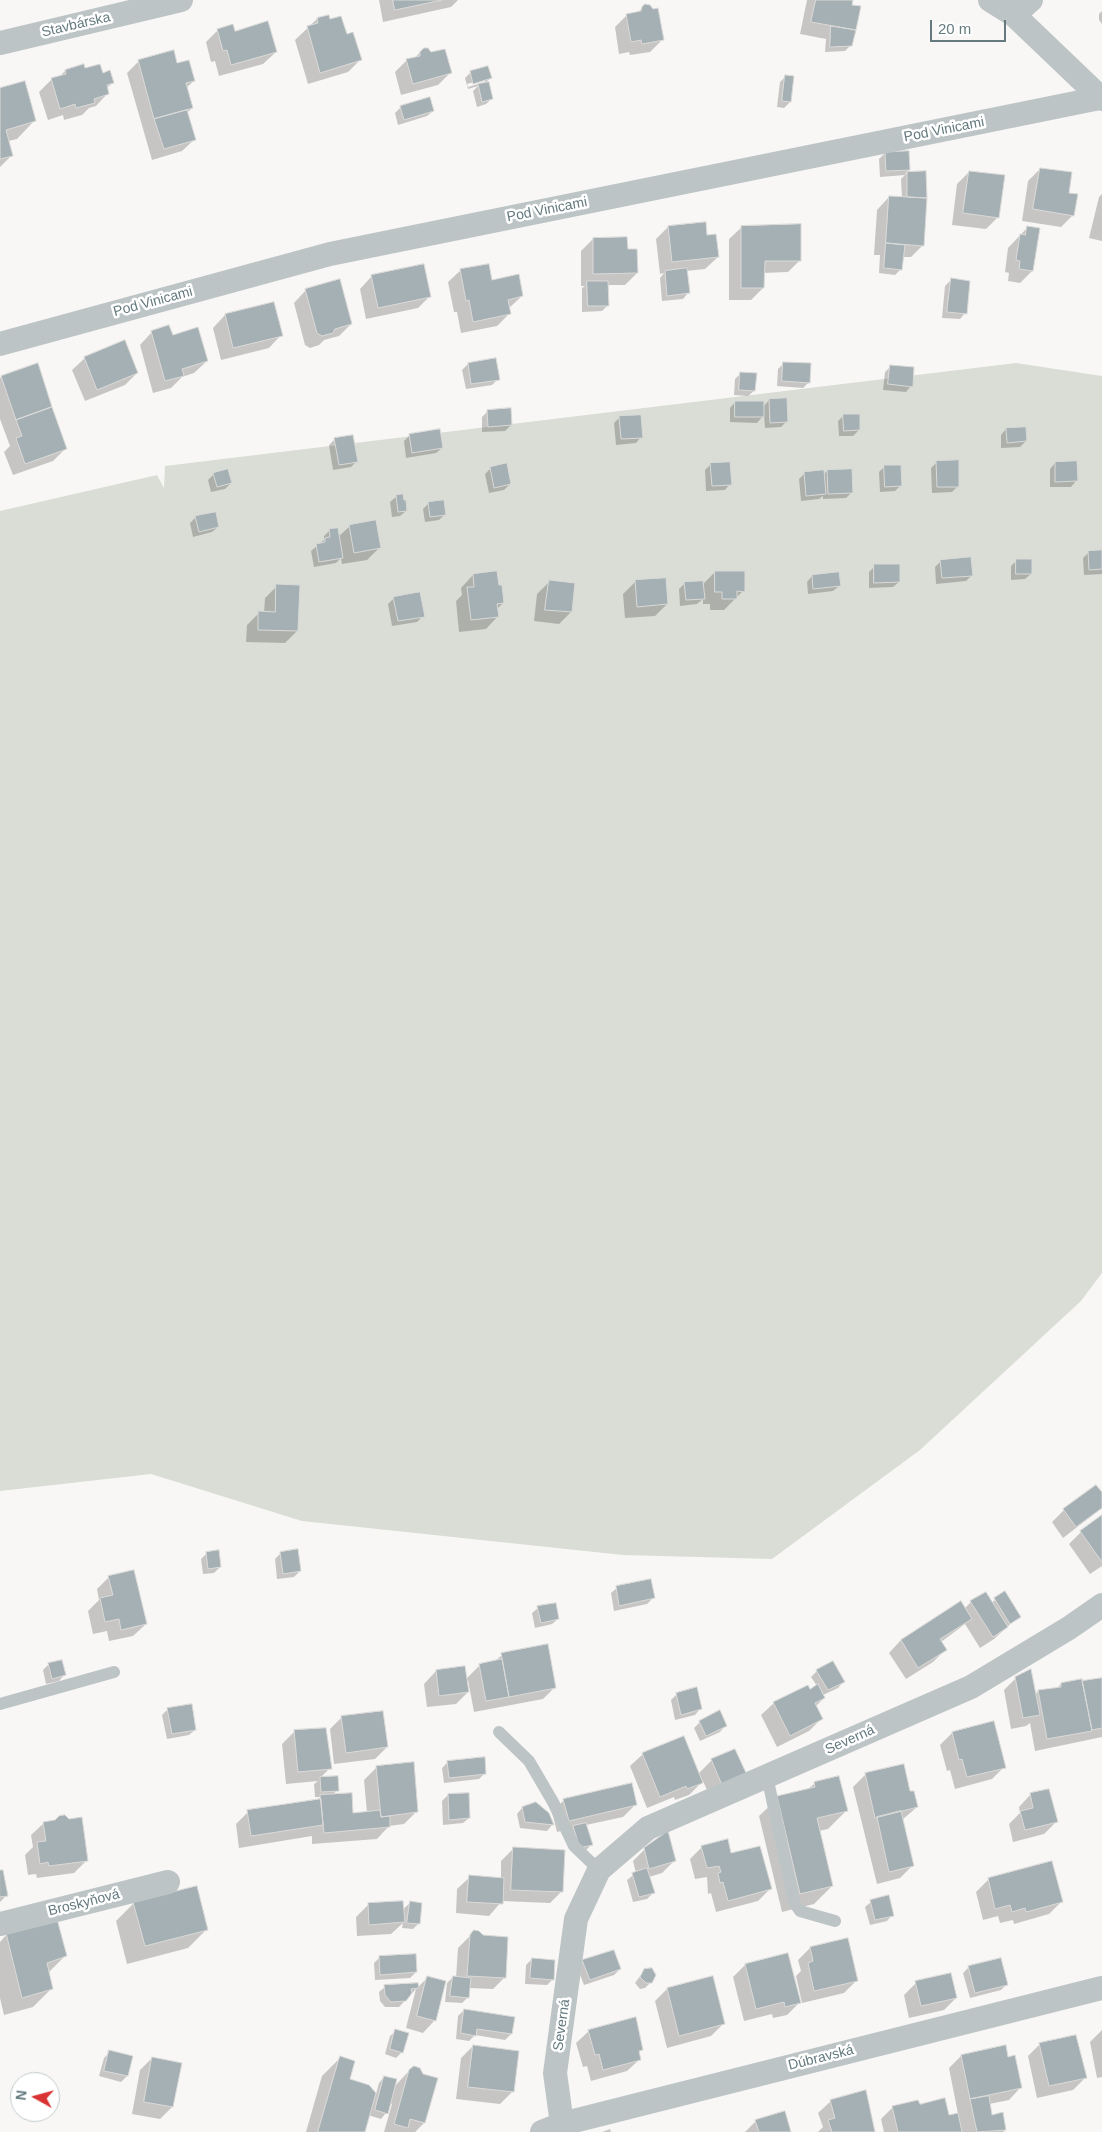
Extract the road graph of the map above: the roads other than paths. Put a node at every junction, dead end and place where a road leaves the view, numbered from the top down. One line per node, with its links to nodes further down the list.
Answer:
1 (181, 0): 4 (street, Stavbárska)
2 (990, 0): 3 (street)
3 (1023, 8): 5 (street)
4 (0, 43)
5 (1101, 98): 6 (street, Pod Vinicami)
6 (0, 344)
7 (1102, 1605): 11 (street, Severná)
8 (114, 1672): 9 (lane)
9 (0, 1704)
10 (499, 1732): 12 (lane)
11 (767, 1776): 12 (street, Severná); 14 (lane)
12 (599, 1870): 17 (street, Severná)
13 (168, 1882): 15 (street, Broskyňová)
14 (835, 1921)
15 (0, 1924)
16 (1102, 1988): 17 (street, Dúbravská)
17 (552, 2128)

